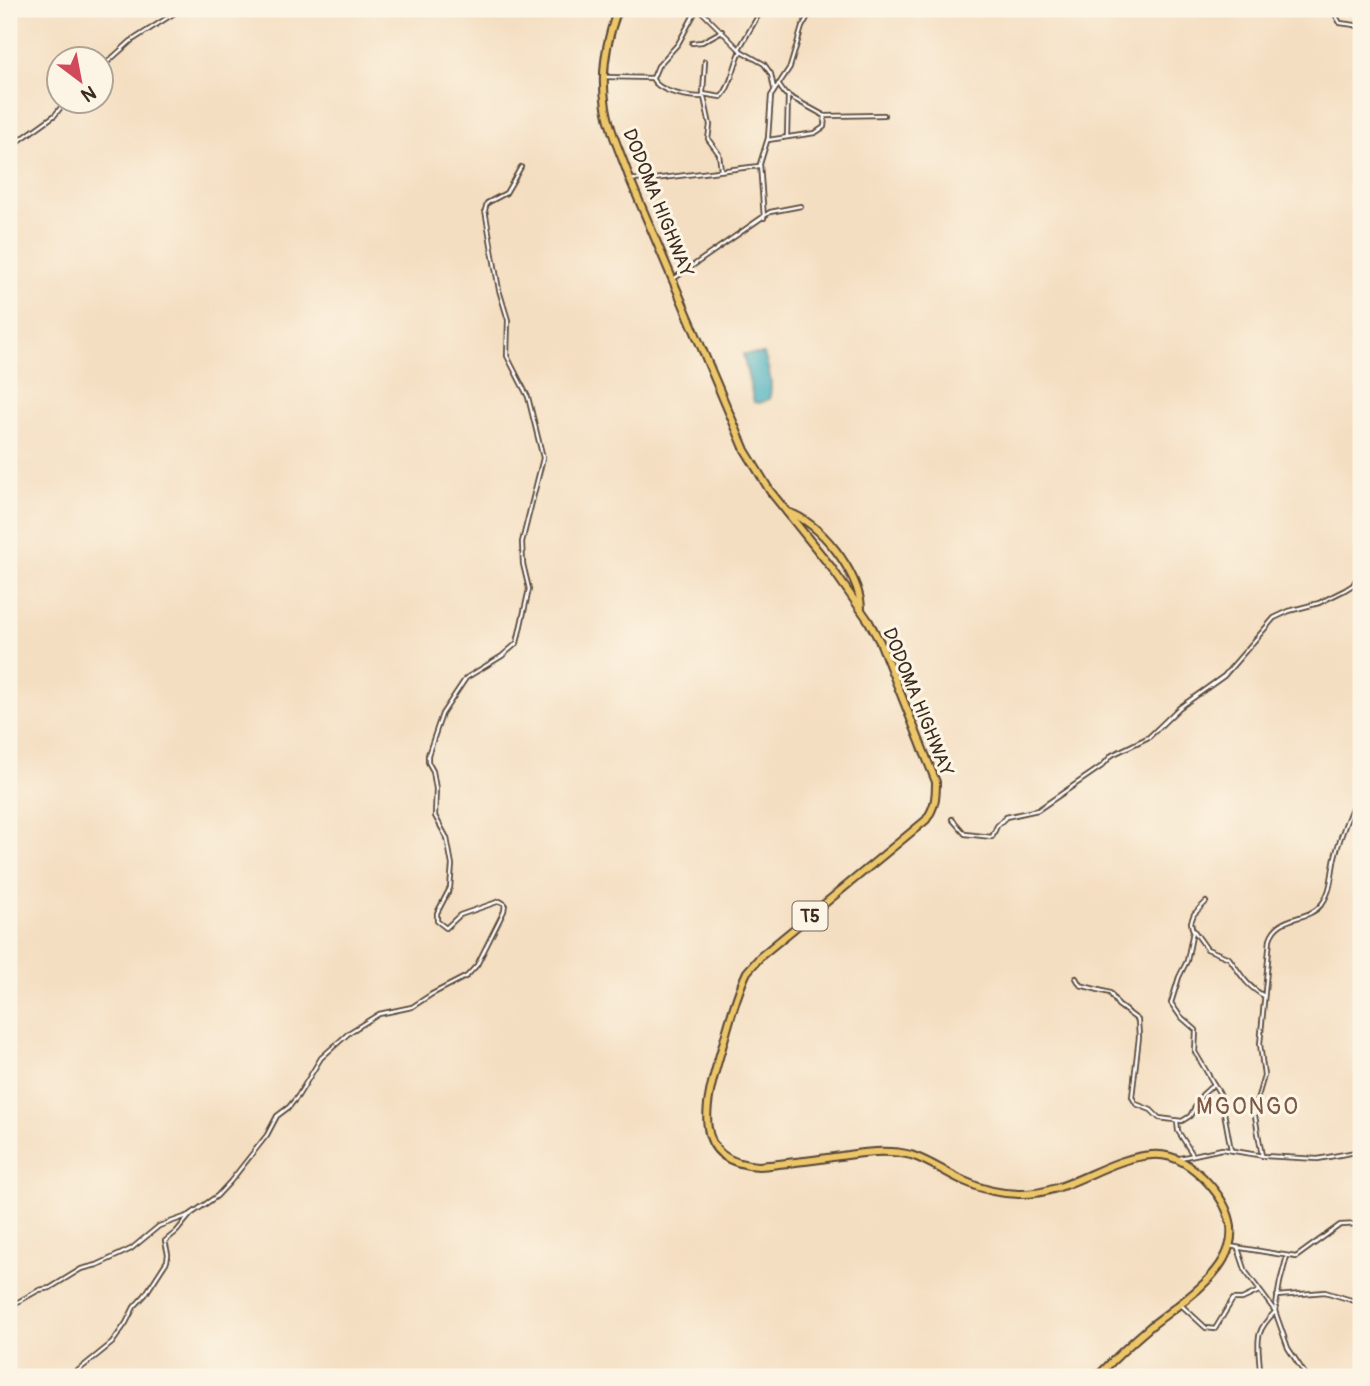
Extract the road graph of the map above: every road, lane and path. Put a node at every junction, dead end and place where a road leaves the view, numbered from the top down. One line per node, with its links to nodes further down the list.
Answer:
1 (181, 9): 11 (street)
2 (618, 9): 13 (highway, DODOMA HIGHWAY / T5)
3 (696, 9): 8 (street); 14 (street)
4 (762, 9): 10 (street)
5 (812, 9): 15 (street)
6 (1332, 9): 7 (street)
7 (1361, 29)
8 (722, 31): 9 (street); 10 (street)
9 (692, 43)
10 (740, 50): 16 (street); 17 (street)
11 (116, 54)
12 (705, 61): 17 (street)
13 (603, 77): 14 (street); 28 (highway, DODOMA HIGHWAY / T5)
14 (652, 78): 17 (street)
15 (778, 84): 16 (street); 18 (street)
16 (774, 89): 23 (street)
17 (703, 95): 27 (street)
18 (788, 95): 21 (street); 22 (street)
19 (884, 115): 21 (street)
20 (54, 116): 24 (street)
21 (825, 116): 22 (street)
22 (787, 137): 23 (street)
23 (767, 140): 25 (street)
24 (9, 148)
25 (760, 166): 27 (street); 30 (street)
26 (521, 167): 48 (street)
27 (721, 170): 28 (street)
28 (630, 179): 31 (highway, DODOMA HIGHWAY / T5)
29 (802, 206): 30 (street)
30 (764, 218): 31 (street)
31 (672, 279): 32 (highway, DODOMA HIGHWAY / T5)
32 (786, 512): 34 (highway, DODOMA HIGHWAY / T5); 34 (highway)
33 (1361, 571): 36 (street)
34 (861, 608): 47 (highway, DODOMA HIGHWAY / T5)
35 (1361, 788): 40 (street)
36 (952, 819)
37 (1206, 902): 38 (street)
38 (1194, 931): 40 (street); 41 (street)
39 (1076, 978): 42 (street)
40 (1264, 996): 46 (street)
41 (1214, 1084): 42 (street); 43 (street)
42 (1177, 1121): 45 (street)
43 (1231, 1150): 45 (street); 46 (street)
44 (1361, 1152): 46 (street)
45 (1193, 1154): 47 (street)
46 (1262, 1156)
47 (1177, 1159): 50 (highway)
48 (191, 1214): 57 (street); 60 (street)
49 (1361, 1224): 52 (street)
50 (1229, 1246): 51 (street); 56 (highway)
51 (1238, 1248): 52 (street); 53 (street)
52 (1287, 1256): 54 (street)
53 (1259, 1291): 56 (street); 58 (street)
54 (1277, 1296): 55 (street); 58 (street)
55 (1361, 1303)
56 (1180, 1304): 61 (highway)
57 (9, 1307)
58 (1275, 1312): 59 (street); 62 (street)
59 (1260, 1372)
60 (70, 1377)
61 (1097, 1377)
62 (1307, 1377)

